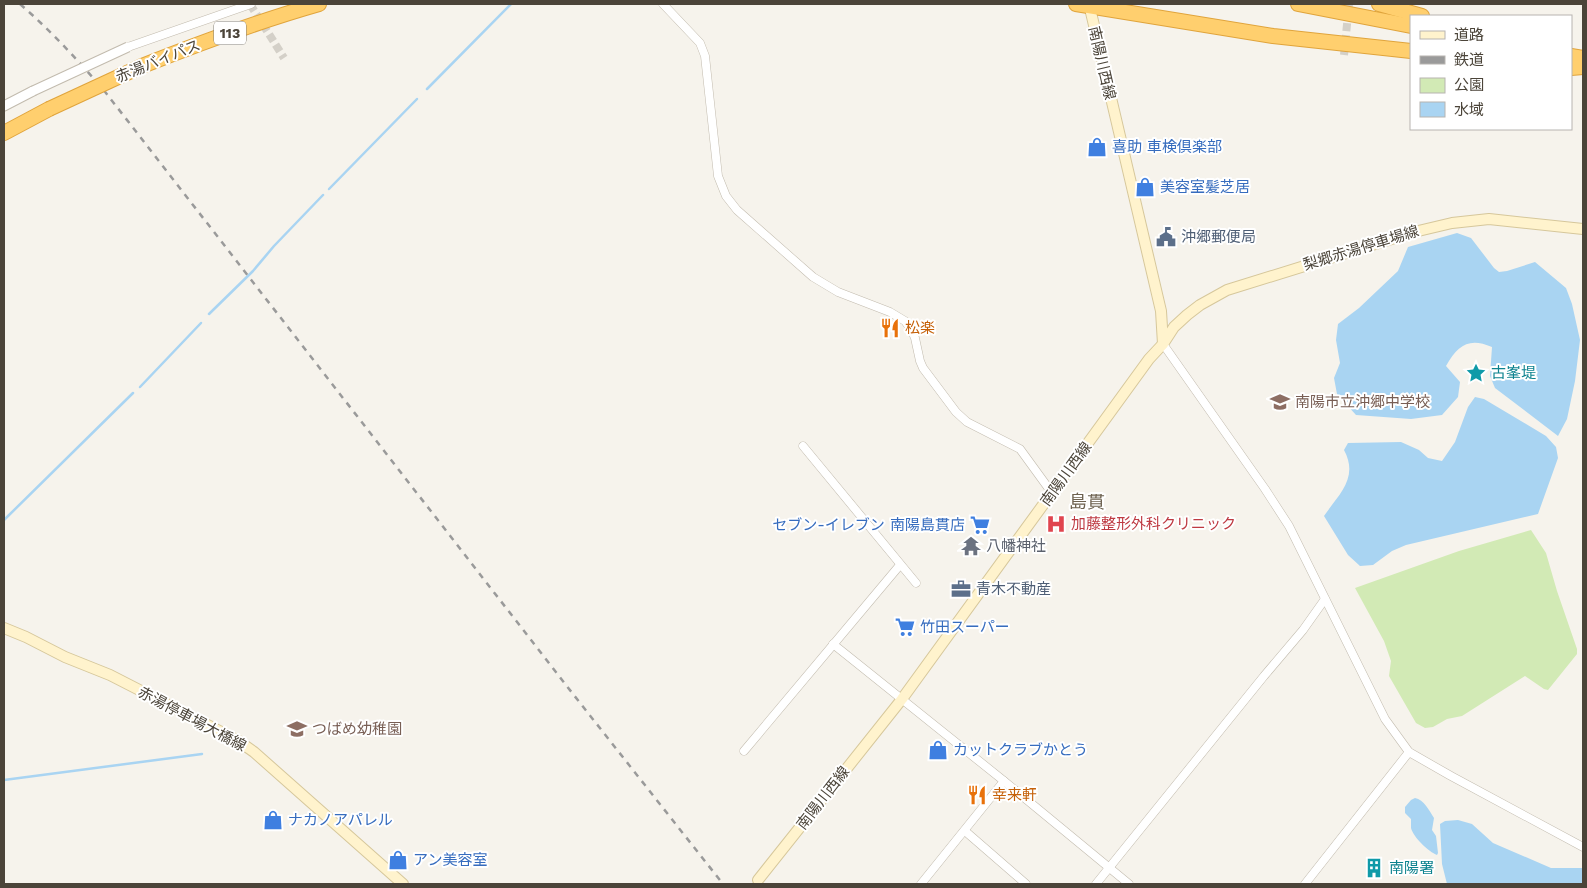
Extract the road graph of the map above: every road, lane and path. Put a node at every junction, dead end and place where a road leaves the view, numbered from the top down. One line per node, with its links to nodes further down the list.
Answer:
1 (251, 4): 9 (street)
2 (318, 4): 12 (highway, 赤湯バイパス / 113, bridge)
3 (663, 4): 16 (street)
4 (1085, 4): 10 (highway); 14 (main road, 南陽川西線)
5 (1298, 4): 8 (highway)
6 (1379, 4): 7 (highway)
7 (1418, 15)
8 (1410, 26)
9 (128, 47): 11 (street, bridge)
10 (1410, 51)
11 (4, 106)
12 (4, 133)
13 (1583, 228): 14 (main road, 梨郷赤湯停車場線)
14 (1162, 344): 16 (main road, 南陽川西線); 19 (street)
15 (803, 446): 17 (street)
16 (1052, 493): 22 (main road, 南陽川西線)
17 (900, 565): 18 (street); 21 (street)
18 (916, 583)
19 (1325, 599): 24 (street); 28 (street)
20 (4, 628): 30 (main road, 赤湯停車場大橋線)
21 (833, 644): 22 (street); 23 (street)
22 (902, 699): 25 (street); 29 (main road, 南陽川西線)
23 (744, 751)
24 (1409, 752): 27 (street); 35 (street)
25 (1004, 781): 26 (street); 28 (street)
26 (965, 831): 31 (street); 32 (street)
27 (1583, 847)
28 (1110, 868): 33 (street); 34 (street)
29 (758, 880)
30 (403, 884)
31 (921, 884)
32 (1026, 884)
33 (1096, 884)
34 (1129, 884)
35 (1305, 884)

